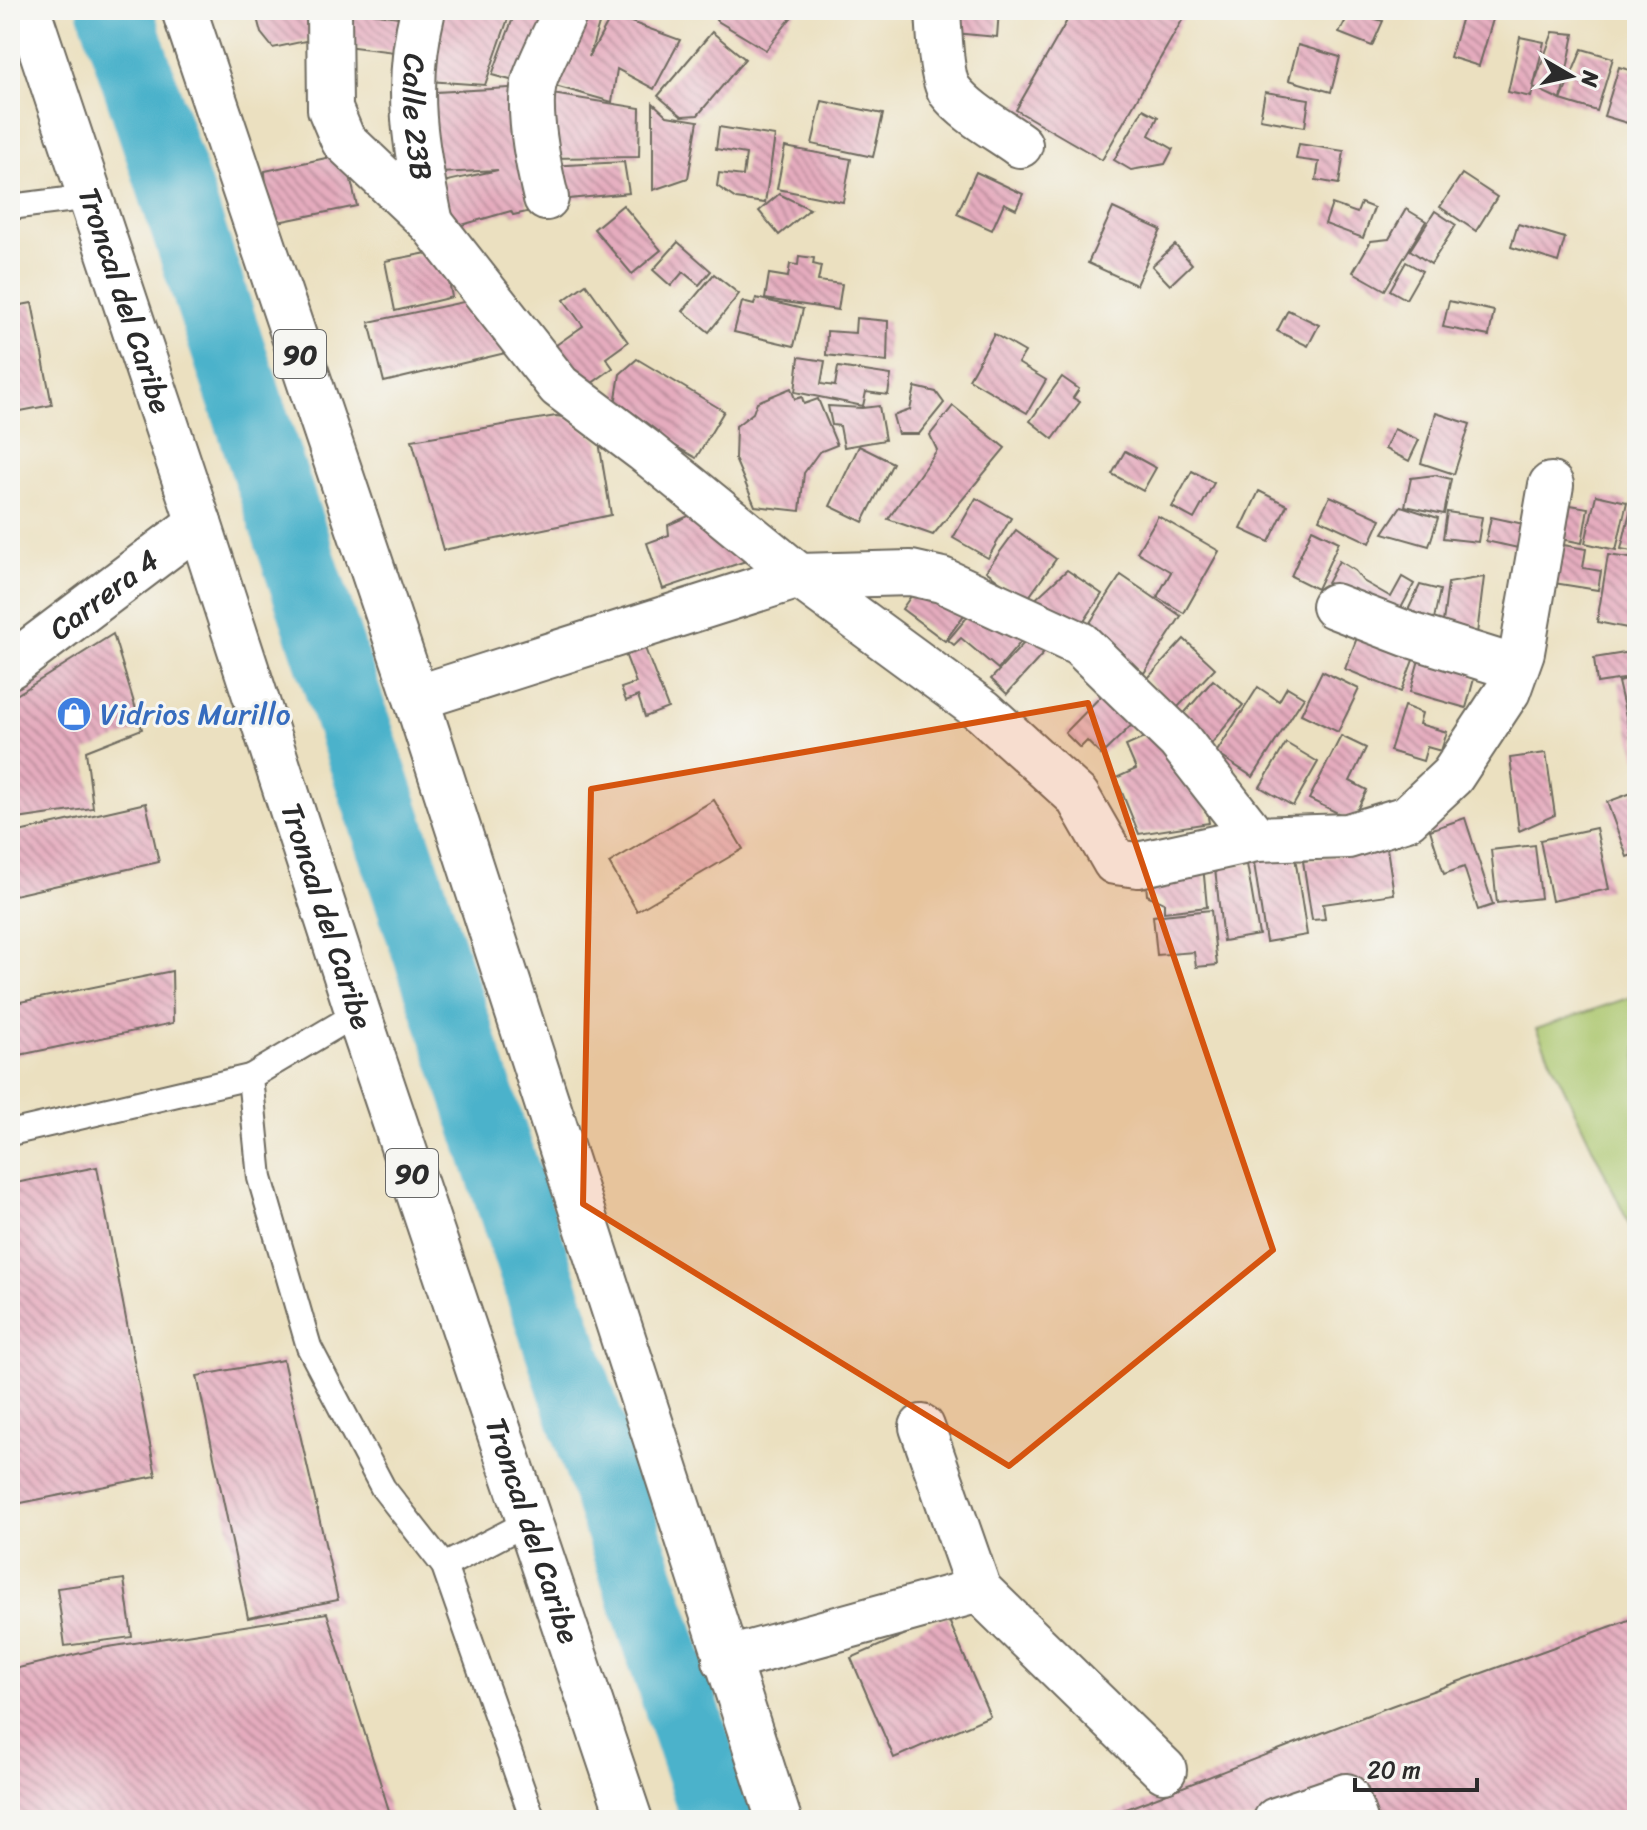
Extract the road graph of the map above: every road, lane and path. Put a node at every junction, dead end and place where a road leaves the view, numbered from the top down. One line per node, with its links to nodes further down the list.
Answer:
1 (28, 10): 8 (main road, Troncal del Caribe / 90)
2 (184, 10): 18 (main road, 90)
3 (329, 10): 11 (main road)
4 (423, 10): 11 (main road, Calle 23B)
5 (566, 10): 9 (main road)
6 (938, 10): 7 (main road)
7 (1020, 145)
8 (91, 197): 10 (lane); 13 (main road, Troncal del Caribe / 90)
9 (546, 198)
10 (10, 207)
11 (431, 223): 14 (main road)
12 (1551, 485): 17 (main road)
13 (199, 523): 16 (main road, Carrera 4); 20 (main road, Troncal del Caribe / 90)
14 (799, 576): 18 (main road); 19 (main road); 19 (main road)
15 (1334, 606): 17 (main road)
16 (10, 666)
17 (1516, 668): 19 (main road)
18 (416, 698): 27 (main road, 90)
19 (1256, 839)
20 (358, 1013): 21 (lane); 24 (main road, Troncal del Caribe / 90)
21 (250, 1077): 22 (lane); 25 (lane)
22 (10, 1133)
23 (922, 1427): 26 (main road)
24 (530, 1521): 25 (lane); 30 (main road, Troncal del Caribe / 90)
25 (444, 1566): 29 (lane)
26 (979, 1590): 27 (main road); 28 (main road)
27 (725, 1660): 31 (main road, 90)
28 (1164, 1770)
29 (533, 1820)
30 (630, 1820)
31 (779, 1820)
32 (1276, 1820): 33 (main road)
33 (1355, 1820)

